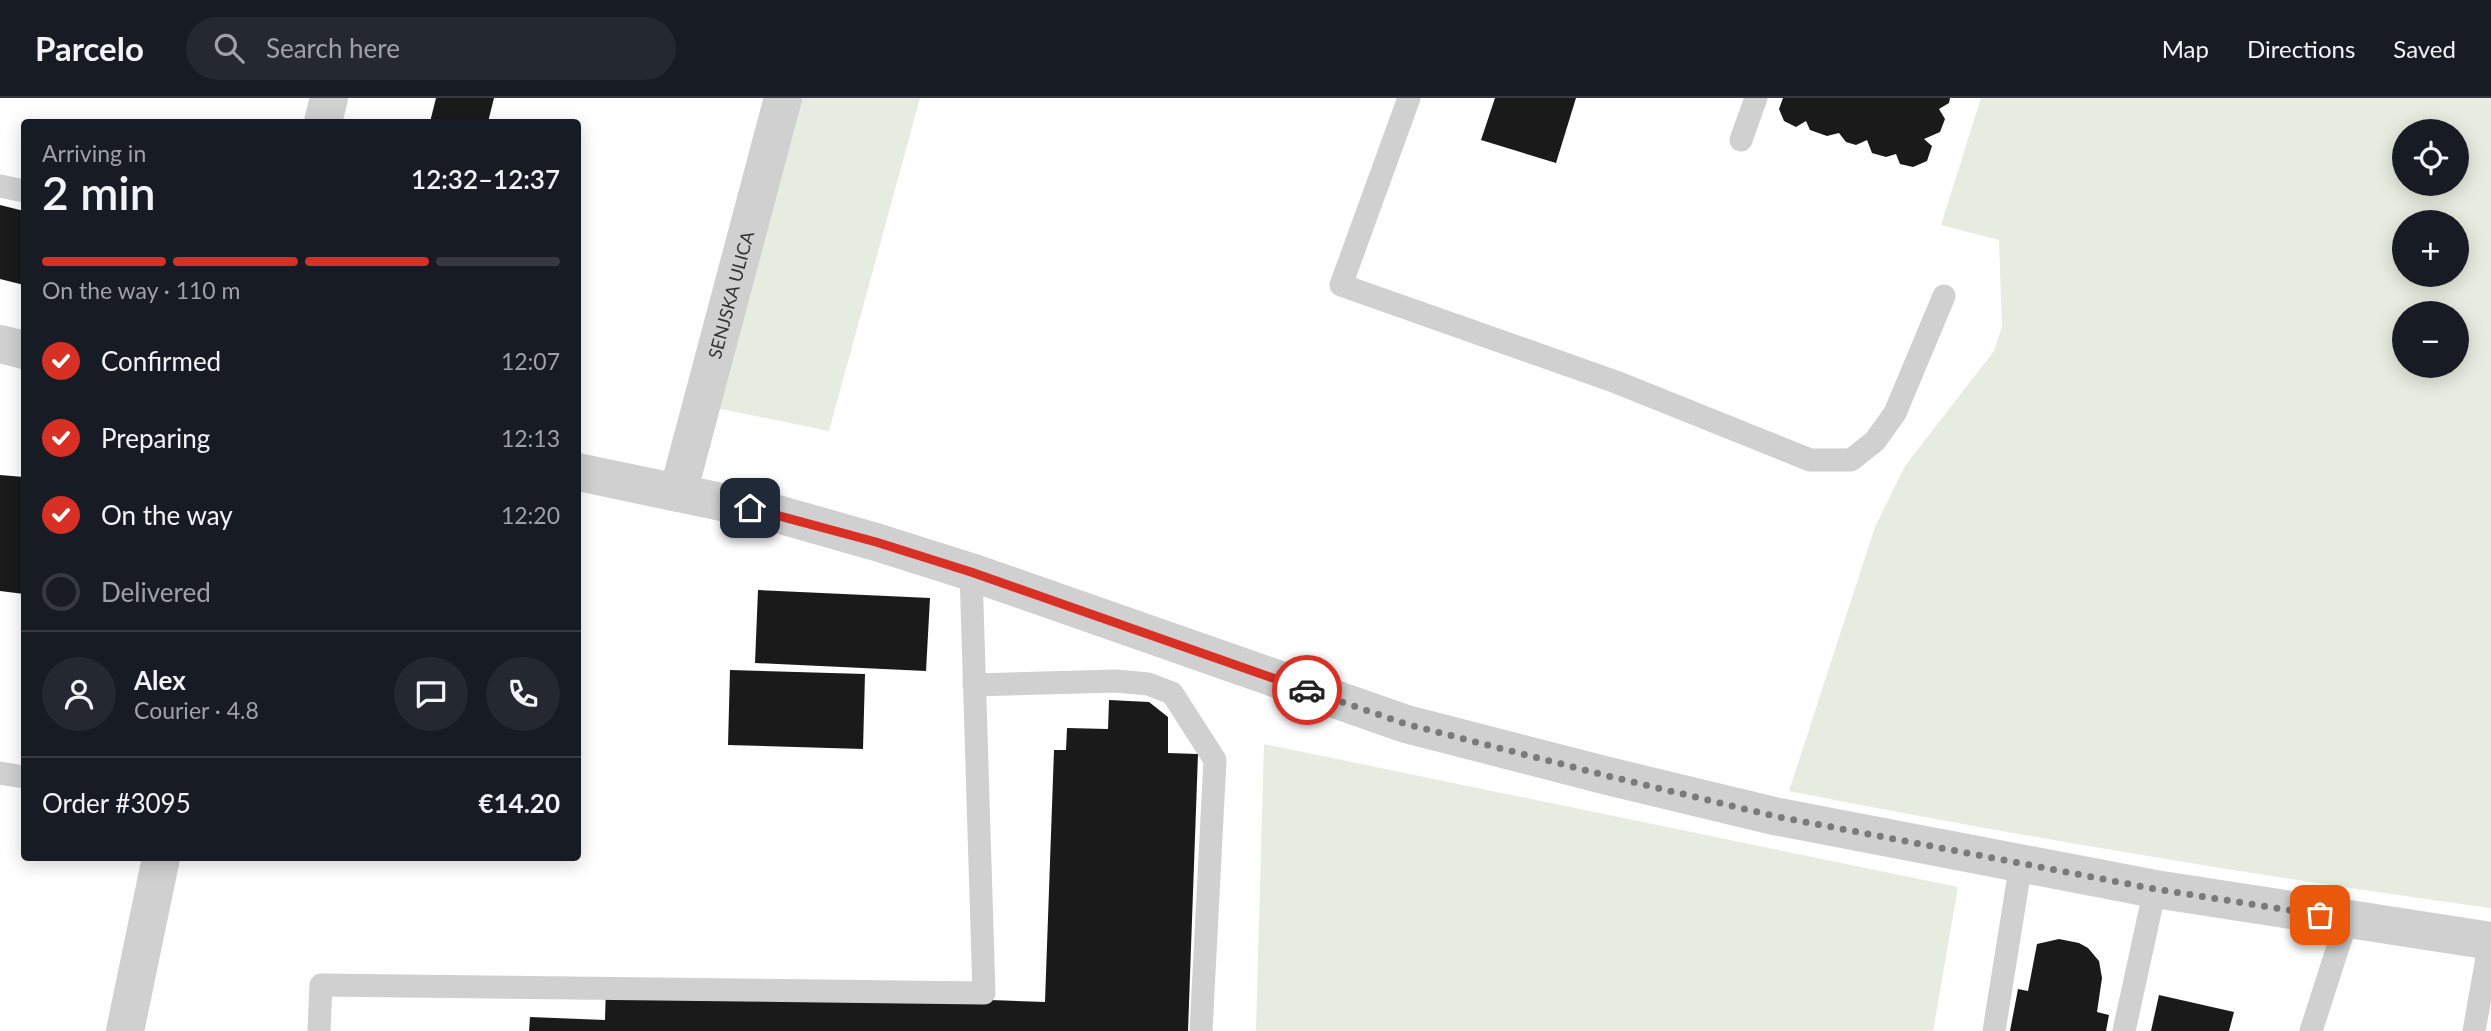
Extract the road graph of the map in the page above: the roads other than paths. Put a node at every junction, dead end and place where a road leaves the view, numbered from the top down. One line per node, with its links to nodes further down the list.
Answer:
1 (329, 98): 5 (street)
2 (783, 98): 13 (street, SENJSKA ULICA)
3 (1409, 98): 9 (lane)
4 (1756, 98): 6 (lane)
5 (324, 119)
6 (1741, 141)
7 (0, 186): 8 (lane)
8 (21, 190)
9 (1944, 296)
10 (0, 344): 11 (street)
11 (21, 349)
12 (581, 473): 13 (street)
13 (678, 493): 14 (street)
14 (971, 572): 15 (lane); 19 (street)
15 (974, 685): 24 (lane); 25 (lane)
16 (0, 773): 17 (lane)
17 (21, 776)
18 (160, 861): 23 (street)
19 (2021, 863): 20 (street); 26 (lane)
20 (2155, 889): 21 (street); 27 (lane)
21 (2347, 919): 22 (street); 28 (lane)
22 (2490, 941): 29 (lane)
23 (125, 1031)
24 (319, 1031)
25 (1201, 1031)
26 (1994, 1031)
27 (2124, 1031)
28 (2311, 1031)
29 (2474, 1031)

